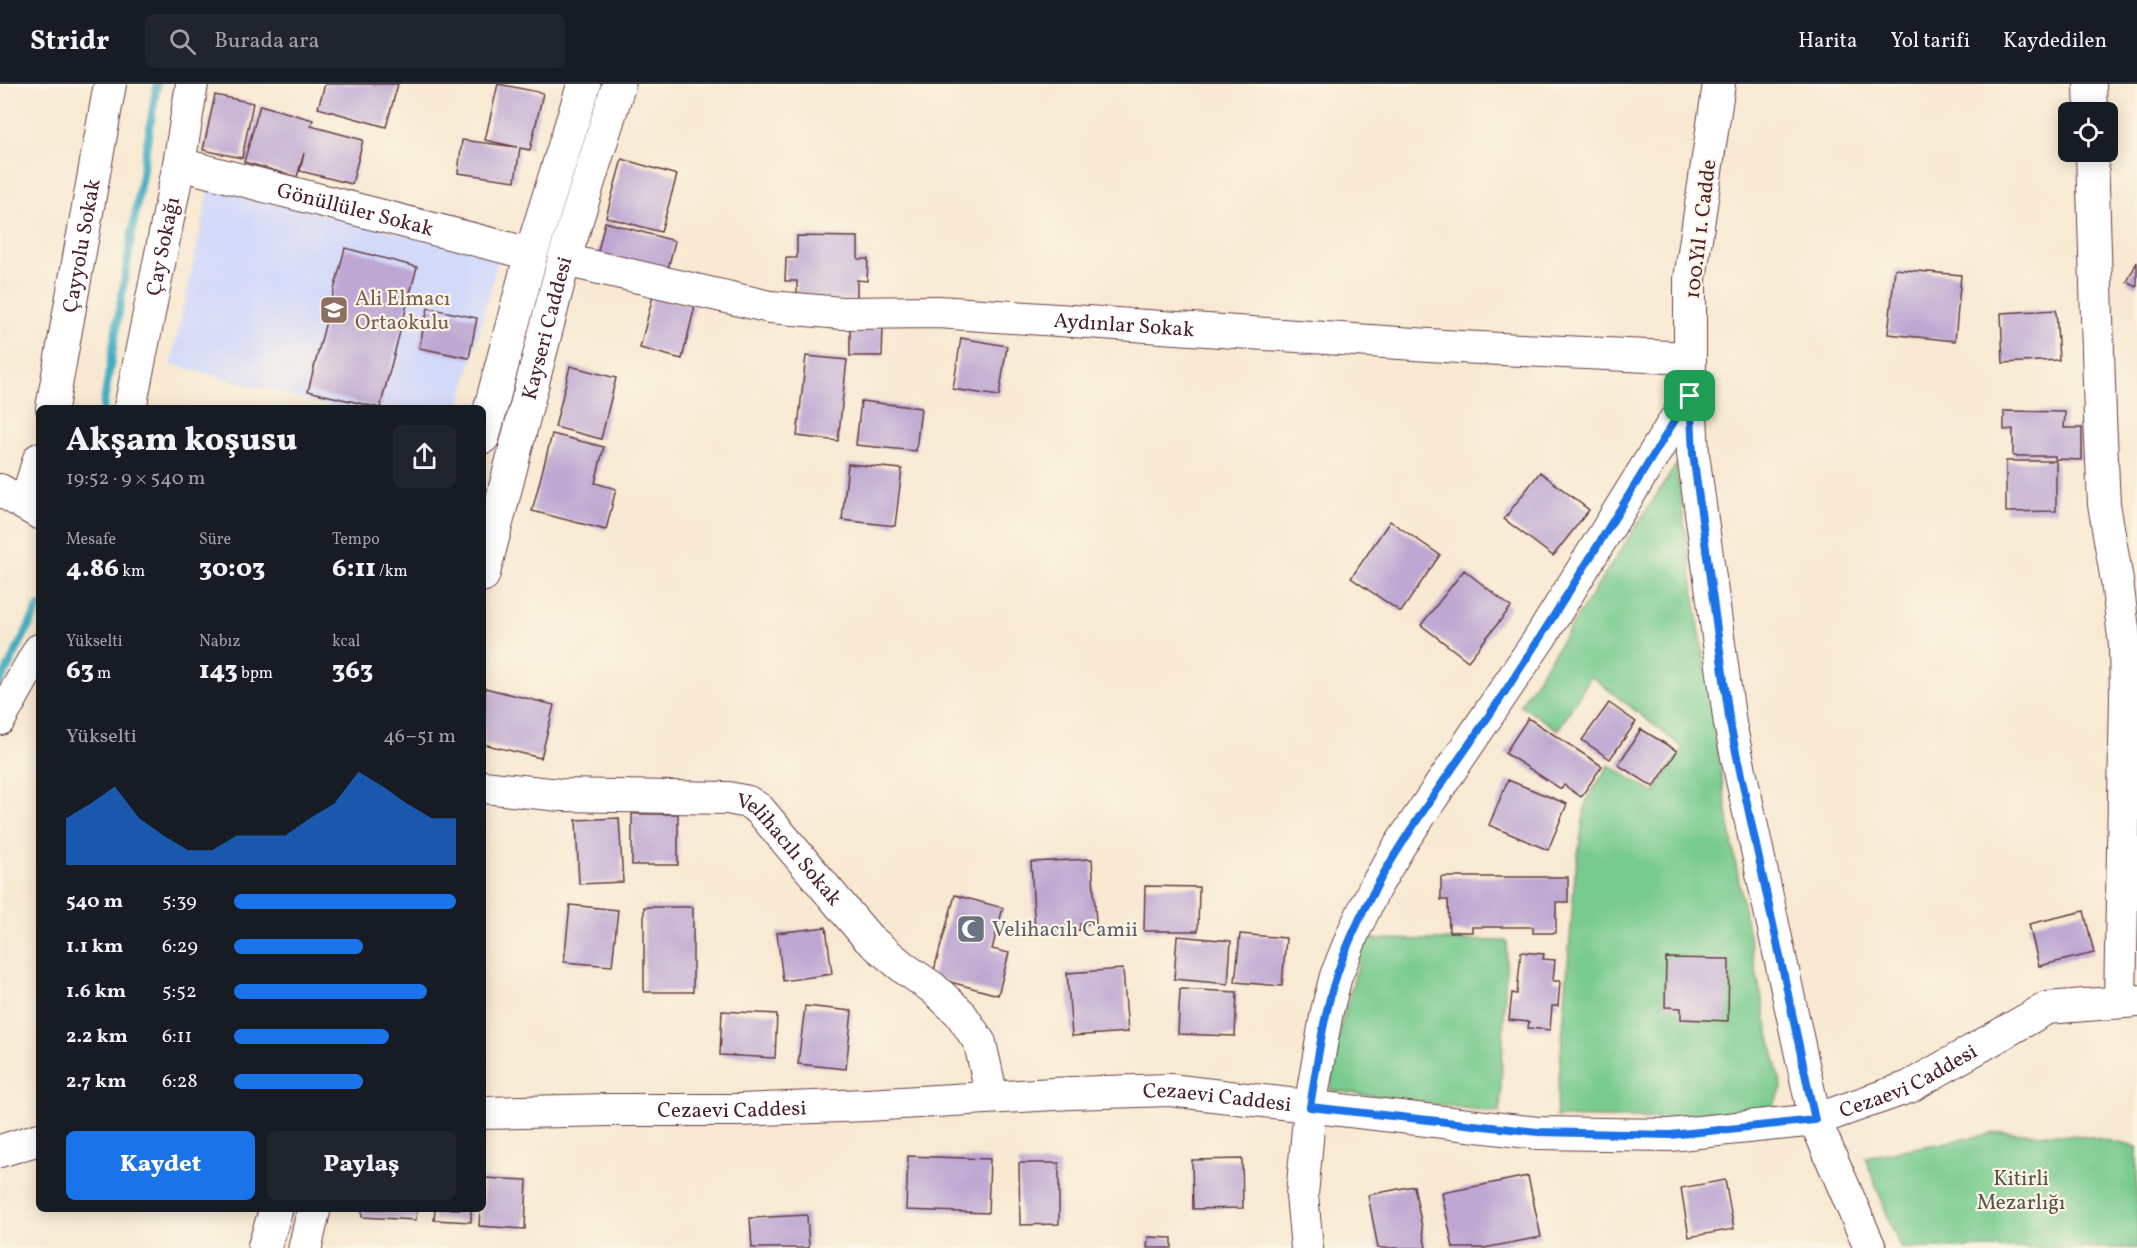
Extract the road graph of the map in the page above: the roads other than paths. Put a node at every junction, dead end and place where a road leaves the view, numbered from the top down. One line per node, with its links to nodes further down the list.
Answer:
1 (110, 84): 14 (street, Çayyolu Sokak)
2 (192, 84): 9 (street, Çay Sokağı)
3 (584, 84): 10 (main road, Kayseri Caddesi)
4 (619, 84): 11 (main road, Kayseri Caddesi)
5 (1719, 84): 12 (street, 100.Yıl 1. Cadde)
6 (2090, 84): 7 (street)
7 (2091, 102)
8 (2092, 162): 23 (street)
9 (179, 164): 10 (street, Gönüllüler Sokak); 15 (street, Çay Sokağı)
10 (531, 254): 16 (main road, Kayseri Caddesi)
11 (564, 260): 12 (street, Aydınlar Sokak); 19 (main road, Kayseri Caddesi)
12 (1690, 358): 13 (street, 100.Yıl 1. Cadde)
13 (1690, 396): 25 (street); 27 (street, 100.Yıl 1. Cadde)
14 (53, 405)
15 (131, 405)
16 (486, 426)
17 (36, 469): 18 (street)
18 (25, 505)
19 (486, 563)
20 (36, 655): 21 (street)
21 (0, 719)
22 (486, 787): 24 (street, Velihacılı Sokak)
23 (2128, 1001): 27 (street, Cezaevi Caddesi)
24 (992, 1096): 25 (street, Cezaevi Caddesi); 26 (street, Cezaevi Caddesi)
25 (1310, 1107): 27 (street, Cezaevi Caddesi); 34 (street)
26 (486, 1113)
27 (1815, 1120): 35 (street, 100.Yıl 1. Cadde)
28 (36, 1140): 29 (street)
29 (0, 1151)
30 (275, 1212): 32 (main road)
31 (313, 1212): 33 (main road)
32 (264, 1248)
33 (305, 1248)
34 (1307, 1248)
35 (1870, 1248)

